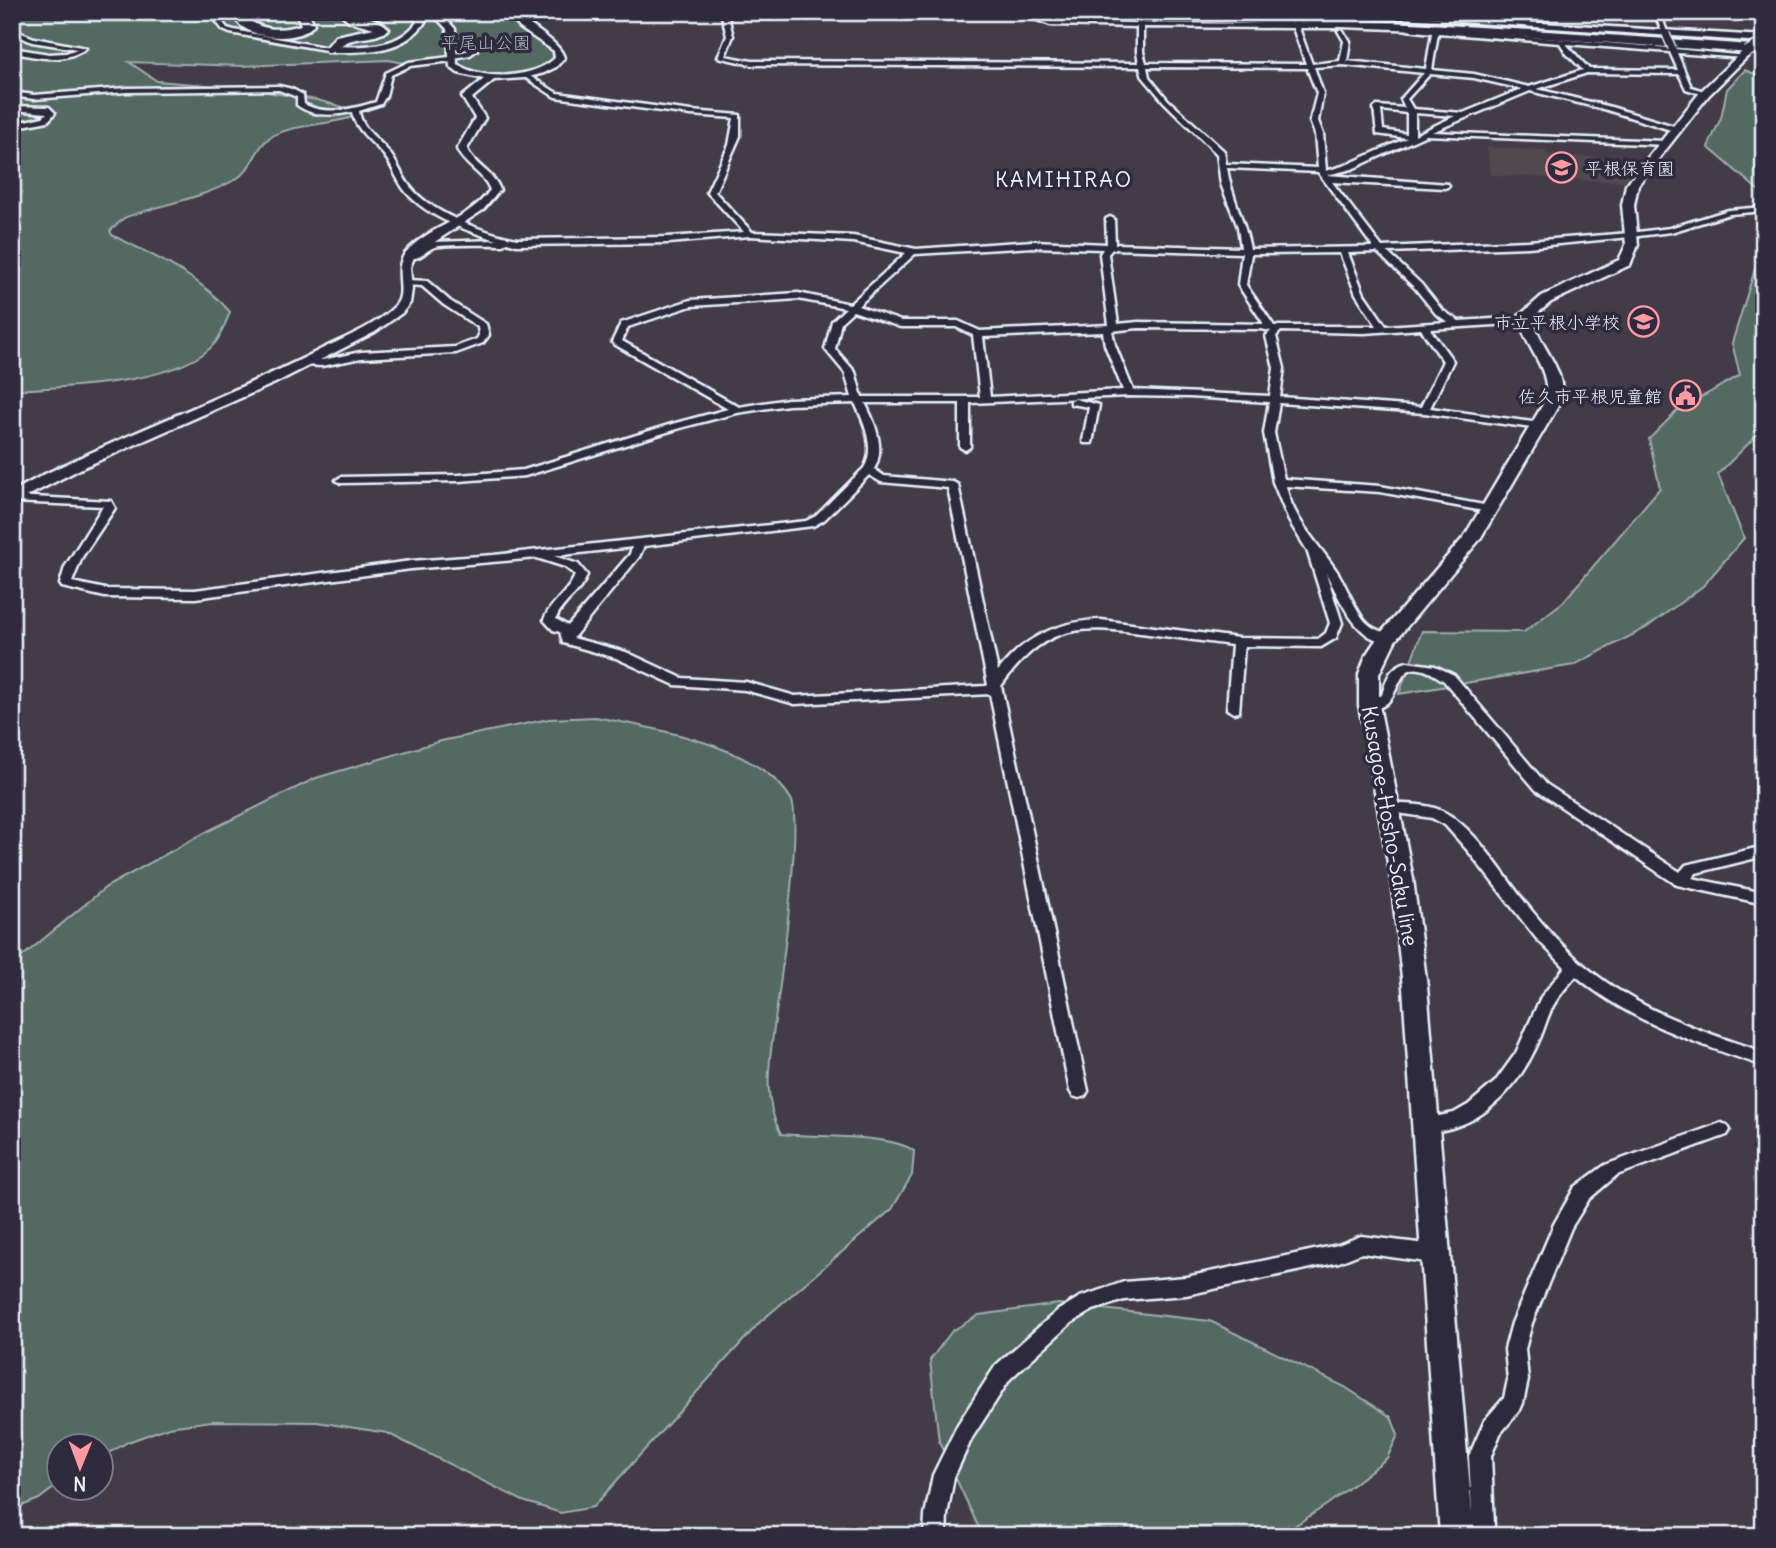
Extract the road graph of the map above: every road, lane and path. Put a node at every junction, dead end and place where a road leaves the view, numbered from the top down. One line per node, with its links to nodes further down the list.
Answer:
1 (212, 12): 27 (street)
2 (237, 12): 3 (highway)
3 (302, 12)
4 (345, 12): 27 (highway)
5 (405, 12): 27 (street)
6 (435, 12): 30 (street)
7 (511, 12): 37 (street)
8 (724, 12): 32 (street)
9 (972, 12): 14 (street)
10 (1054, 12): 26 (highway)
11 (1157, 12): 26 (highway)
12 (1312, 12): 16 (street)
13 (1648, 12): 15 (street)
14 (1028, 13): 19 (street)
15 (1657, 13): 24 (street)
16 (1444, 16): 20 (street)
17 (1567, 18): 20 (street)
18 (1293, 19): 19 (street); 23 (street); 33 (street)
19 (1140, 21): 32 (street)
20 (1573, 26): 24 (street)
21 (12, 31): 29 (street)
22 (1341, 31): 31 (street)
23 (1435, 31): 25 (street); 34 (street)
24 (1666, 33): 26 (street); 28 (street, bridge)
25 (1561, 40): 28 (street); 35 (street)
26 (1758, 47): 28 (street); 40 (main road)
27 (331, 48)
28 (1672, 48): 36 (street)
29 (12, 50)
30 (453, 54): 38 (street); 43 (street)
31 (1343, 63): 33 (street); 34 (street)
32 (1143, 65): 33 (street); 50 (street)
33 (1308, 66): 51 (street)
34 (1429, 71): 39 (street); 44 (street)
35 (1587, 71): 36 (street); 39 (street)
36 (1681, 72): 40 (street)
37 (525, 75): 38 (street); 56 (street)
38 (493, 76): 55 (street)
39 (1529, 89): 45 (street); 49 (street)
40 (1705, 93): 49 (main road)
41 (12, 94): 43 (street)
42 (12, 108): 46 (street)
43 (355, 109): 55 (street)
44 (1411, 111): 45 (street); 48 (street); 48 (street)
45 (1464, 115): 47 (street)
46 (12, 126)
47 (1426, 133): 48 (street); 49 (street)
48 (1414, 136): 51 (street)
49 (1670, 136): 57 (main road)
50 (1224, 166): 51 (street); 62 (street)
51 (1323, 174): 52 (street); 60 (street)
52 (1445, 187)
53 (1764, 209): 57 (street)
54 (1110, 219): 59 (street)
55 (458, 220): 58 (street); 64 (street)
56 (750, 234): 58 (street); 63 (street)
57 (1630, 235): 60 (street); 67 (main road)
58 (511, 241): 64 (street)
59 (1108, 248): 62 (street); 63 (street); 70 (street)
60 (1378, 248): 61 (street); 68 (street)
61 (1343, 250): 62 (street); 72 (street)
62 (1247, 251): 71 (street)
63 (912, 252): 66 (street)
64 (408, 256): 65 (street)
65 (407, 283): 74 (street); 74 (street)
66 (853, 307): 73 (street); 78 (street); 81 (street)
67 (1526, 320): 68 (street); 83 (main road, Kusagoe-Hosho-Saku line)
68 (1456, 323): 69 (street)
69 (1423, 326): 72 (street); 82 (street)
70 (1110, 328): 71 (street); 73 (street); 75 (street)
71 (1274, 328): 72 (street); 77 (street)
72 (1384, 329)
73 (978, 334): 80 (street)
74 (305, 363): 89 (street)
75 (1129, 393): 76 (street); 77 (street)
76 (1045, 398): 80 (street); 84 (street)
77 (1273, 398): 82 (street); 88 (street)
78 (857, 400): 79 (street); 81 (street); 86 (street)
79 (965, 400): 80 (street); 85 (street)
80 (985, 400)
81 (737, 410): 87 (street)
82 (1424, 410): 83 (street)
83 (1539, 426): 90 (main road, Kusagoe-Hosho-Saku line)
84 (1088, 441)
85 (965, 447)
86 (868, 470): 91 (street); 97 (street)
87 (341, 480)
88 (1278, 482): 90 (street); 92 (street)
89 (12, 499): 93 (street)
90 (1489, 509): 95 (main road, Kusagoe-Hosho-Saku line)
91 (640, 542): 93 (street); 94 (street)
92 (1313, 550): 95 (street); 96 (street)
93 (542, 554): 94 (street)
94 (567, 635): 97 (street)
95 (1387, 638): 98 (main road, Kusagoe-Hosho-Saku line)
96 (1238, 642): 97 (street); 99 (street)
97 (995, 686): 106 (street)
98 (1369, 705): 100 (main road, Kusagoe-Hosho-Saku line); 102 (street)
99 (1234, 709)
100 (1389, 808): 104 (street); 107 (main road, Kusagoe-Hosho-Saku line)
101 (1764, 851): 102 (street)
102 (1682, 881): 103 (street)
103 (1764, 899)
104 (1574, 968): 105 (street); 107 (street)
105 (1764, 1059)
106 (1079, 1091)
107 (1425, 1125): 109 (main road, Kusagoe-Hosho-Saku line)
108 (1721, 1130): 110 (street)
109 (1434, 1254): 110 (main road, Kusagoe-Hosho-Saku line); 111 (street)
110 (1457, 1529)
111 (935, 1536)

